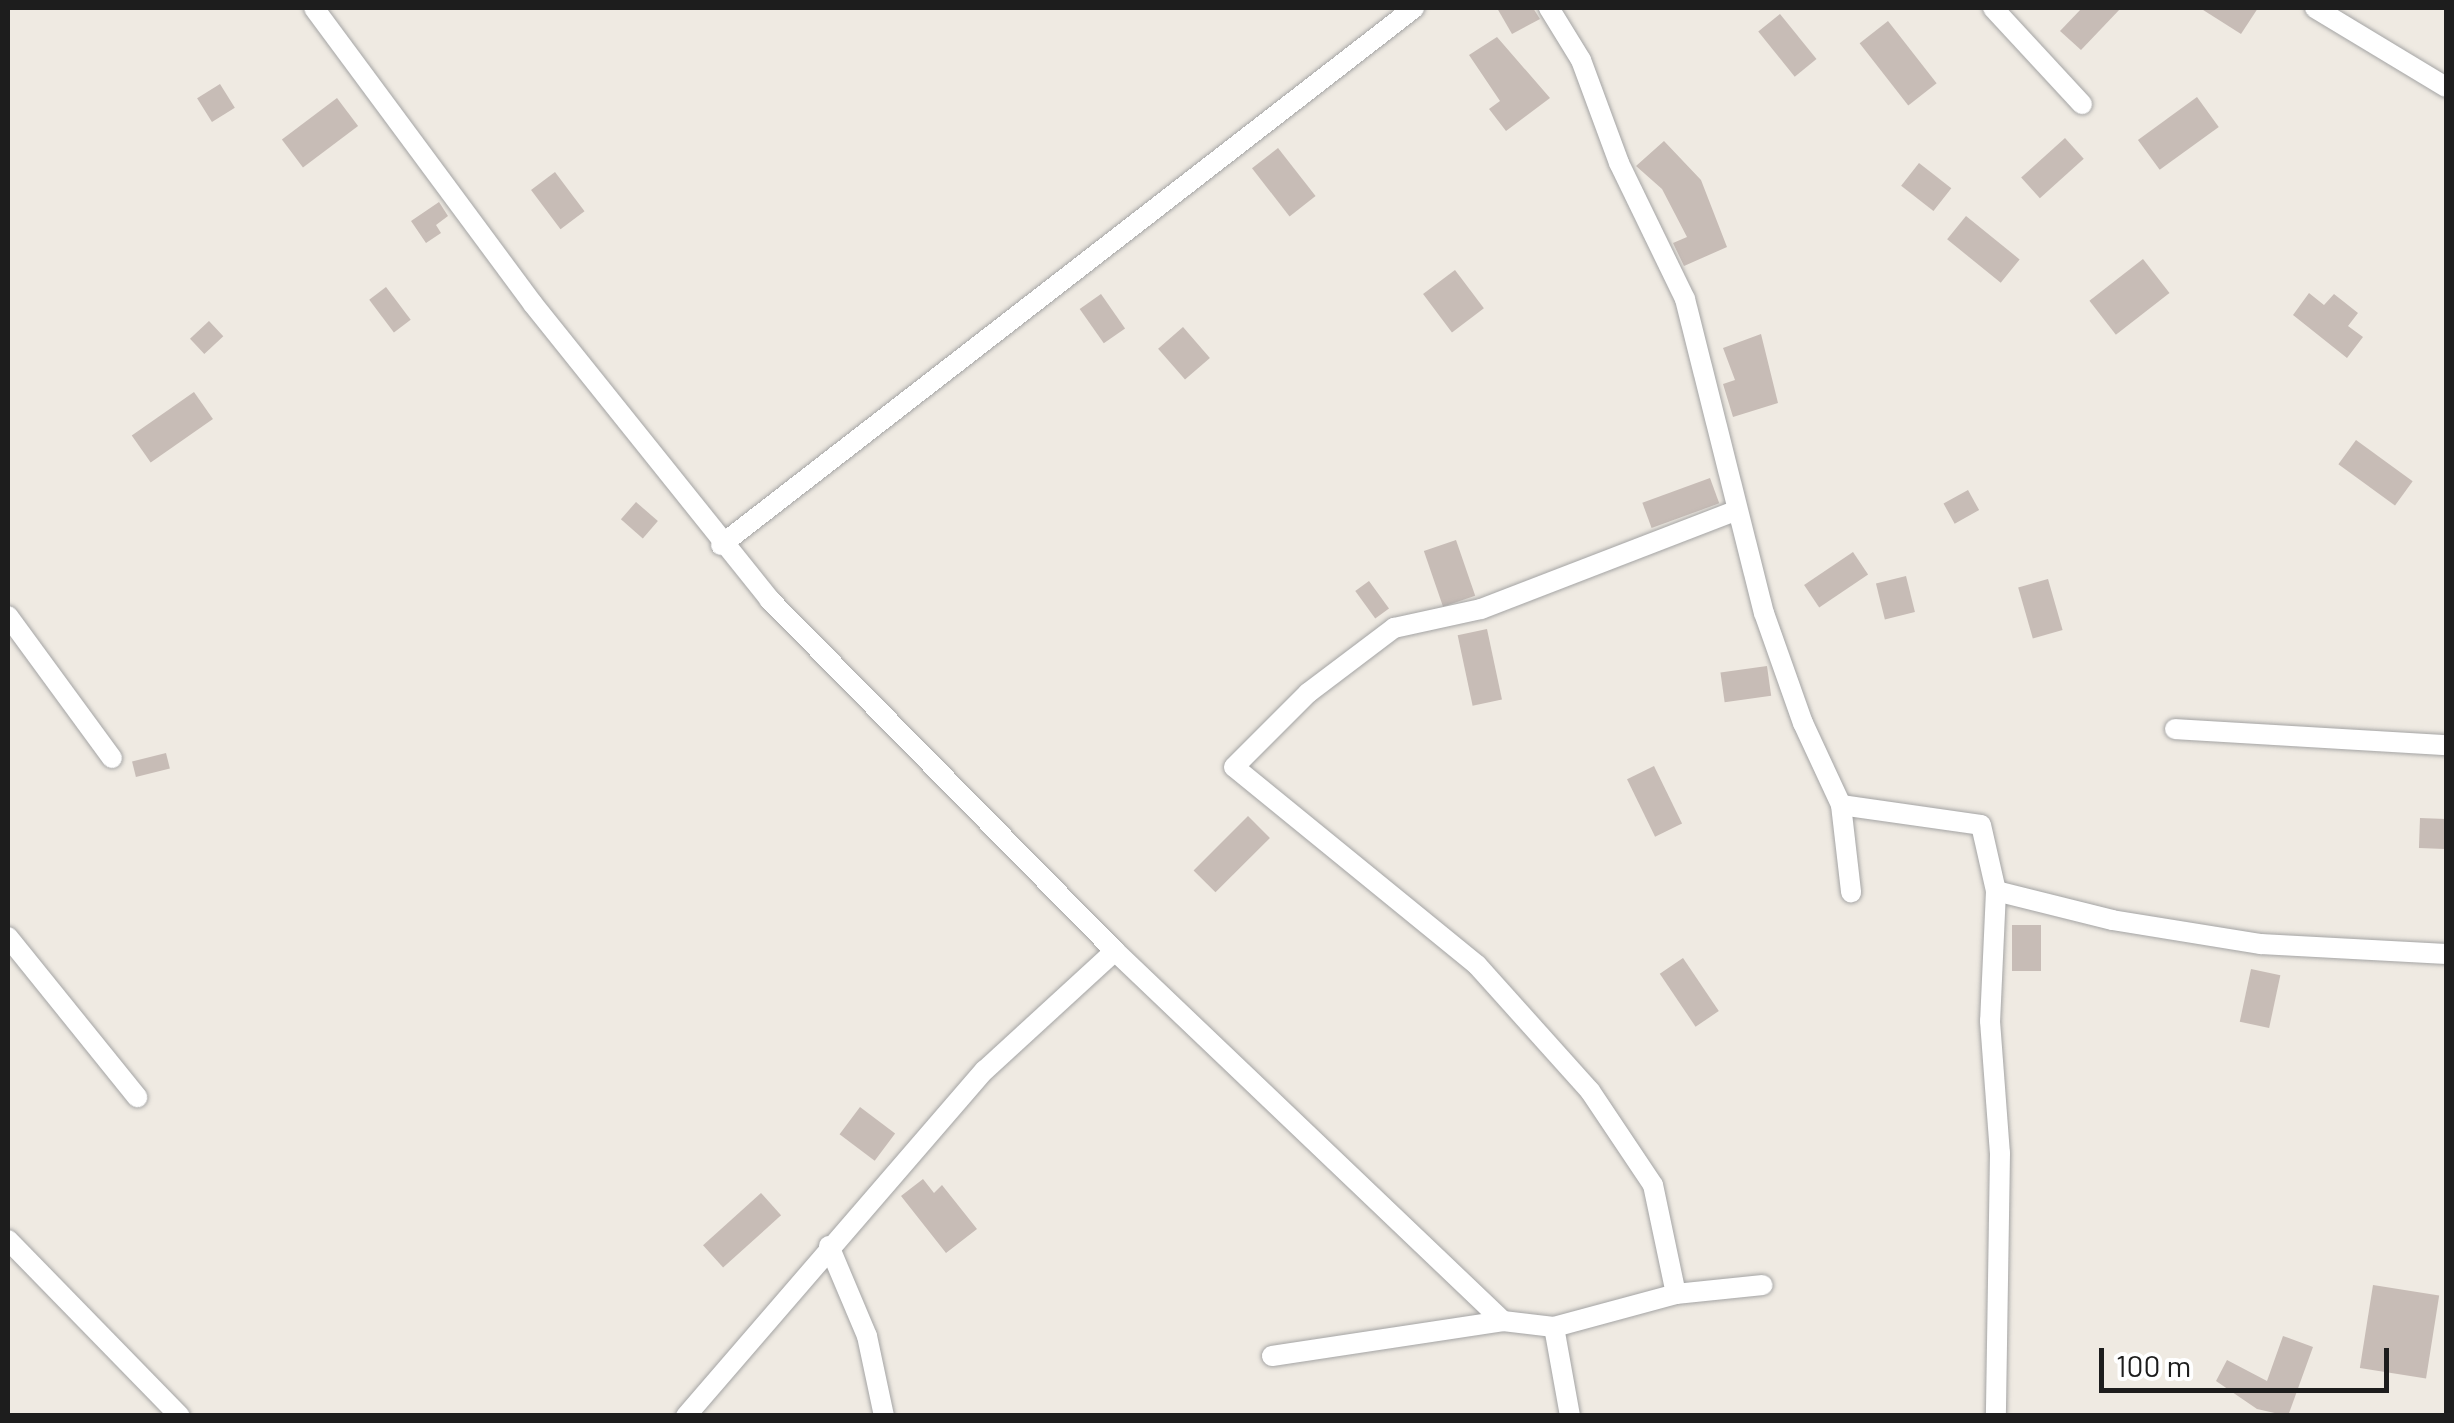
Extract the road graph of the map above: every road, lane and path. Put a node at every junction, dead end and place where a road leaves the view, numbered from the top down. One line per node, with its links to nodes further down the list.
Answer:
1 (314, 8): 9 (street)
2 (1414, 8): 9 (street)
3 (1549, 8): 8 (street)
4 (1993, 8): 7 (street)
5 (2315, 8): 6 (street)
6 (2446, 87)
7 (2082, 104)
8 (1735, 511): 14 (street); 24 (street)
9 (721, 545): 18 (street)
10 (8, 616): 13 (street)
11 (2175, 728): 12 (street)
12 (2446, 745)
13 (112, 758)
14 (1841, 805): 15 (street); 16 (street)
15 (1996, 891): 19 (street); 32 (street)
16 (1850, 892)
17 (8, 936): 20 (street)
18 (1115, 951): 22 (street); 25 (street)
19 (2446, 954)
20 (137, 1097)
21 (8, 1240): 28 (street)
22 (829, 1246): 29 (street); 30 (street)
23 (1763, 1285): 24 (street)
24 (1676, 1294): 26 (street)
25 (1503, 1321): 26 (street); 27 (street)
26 (1554, 1327): 31 (street)
27 (1272, 1356)
28 (180, 1416)
29 (686, 1416)
30 (884, 1416)
31 (1570, 1416)
32 (1996, 1416)

